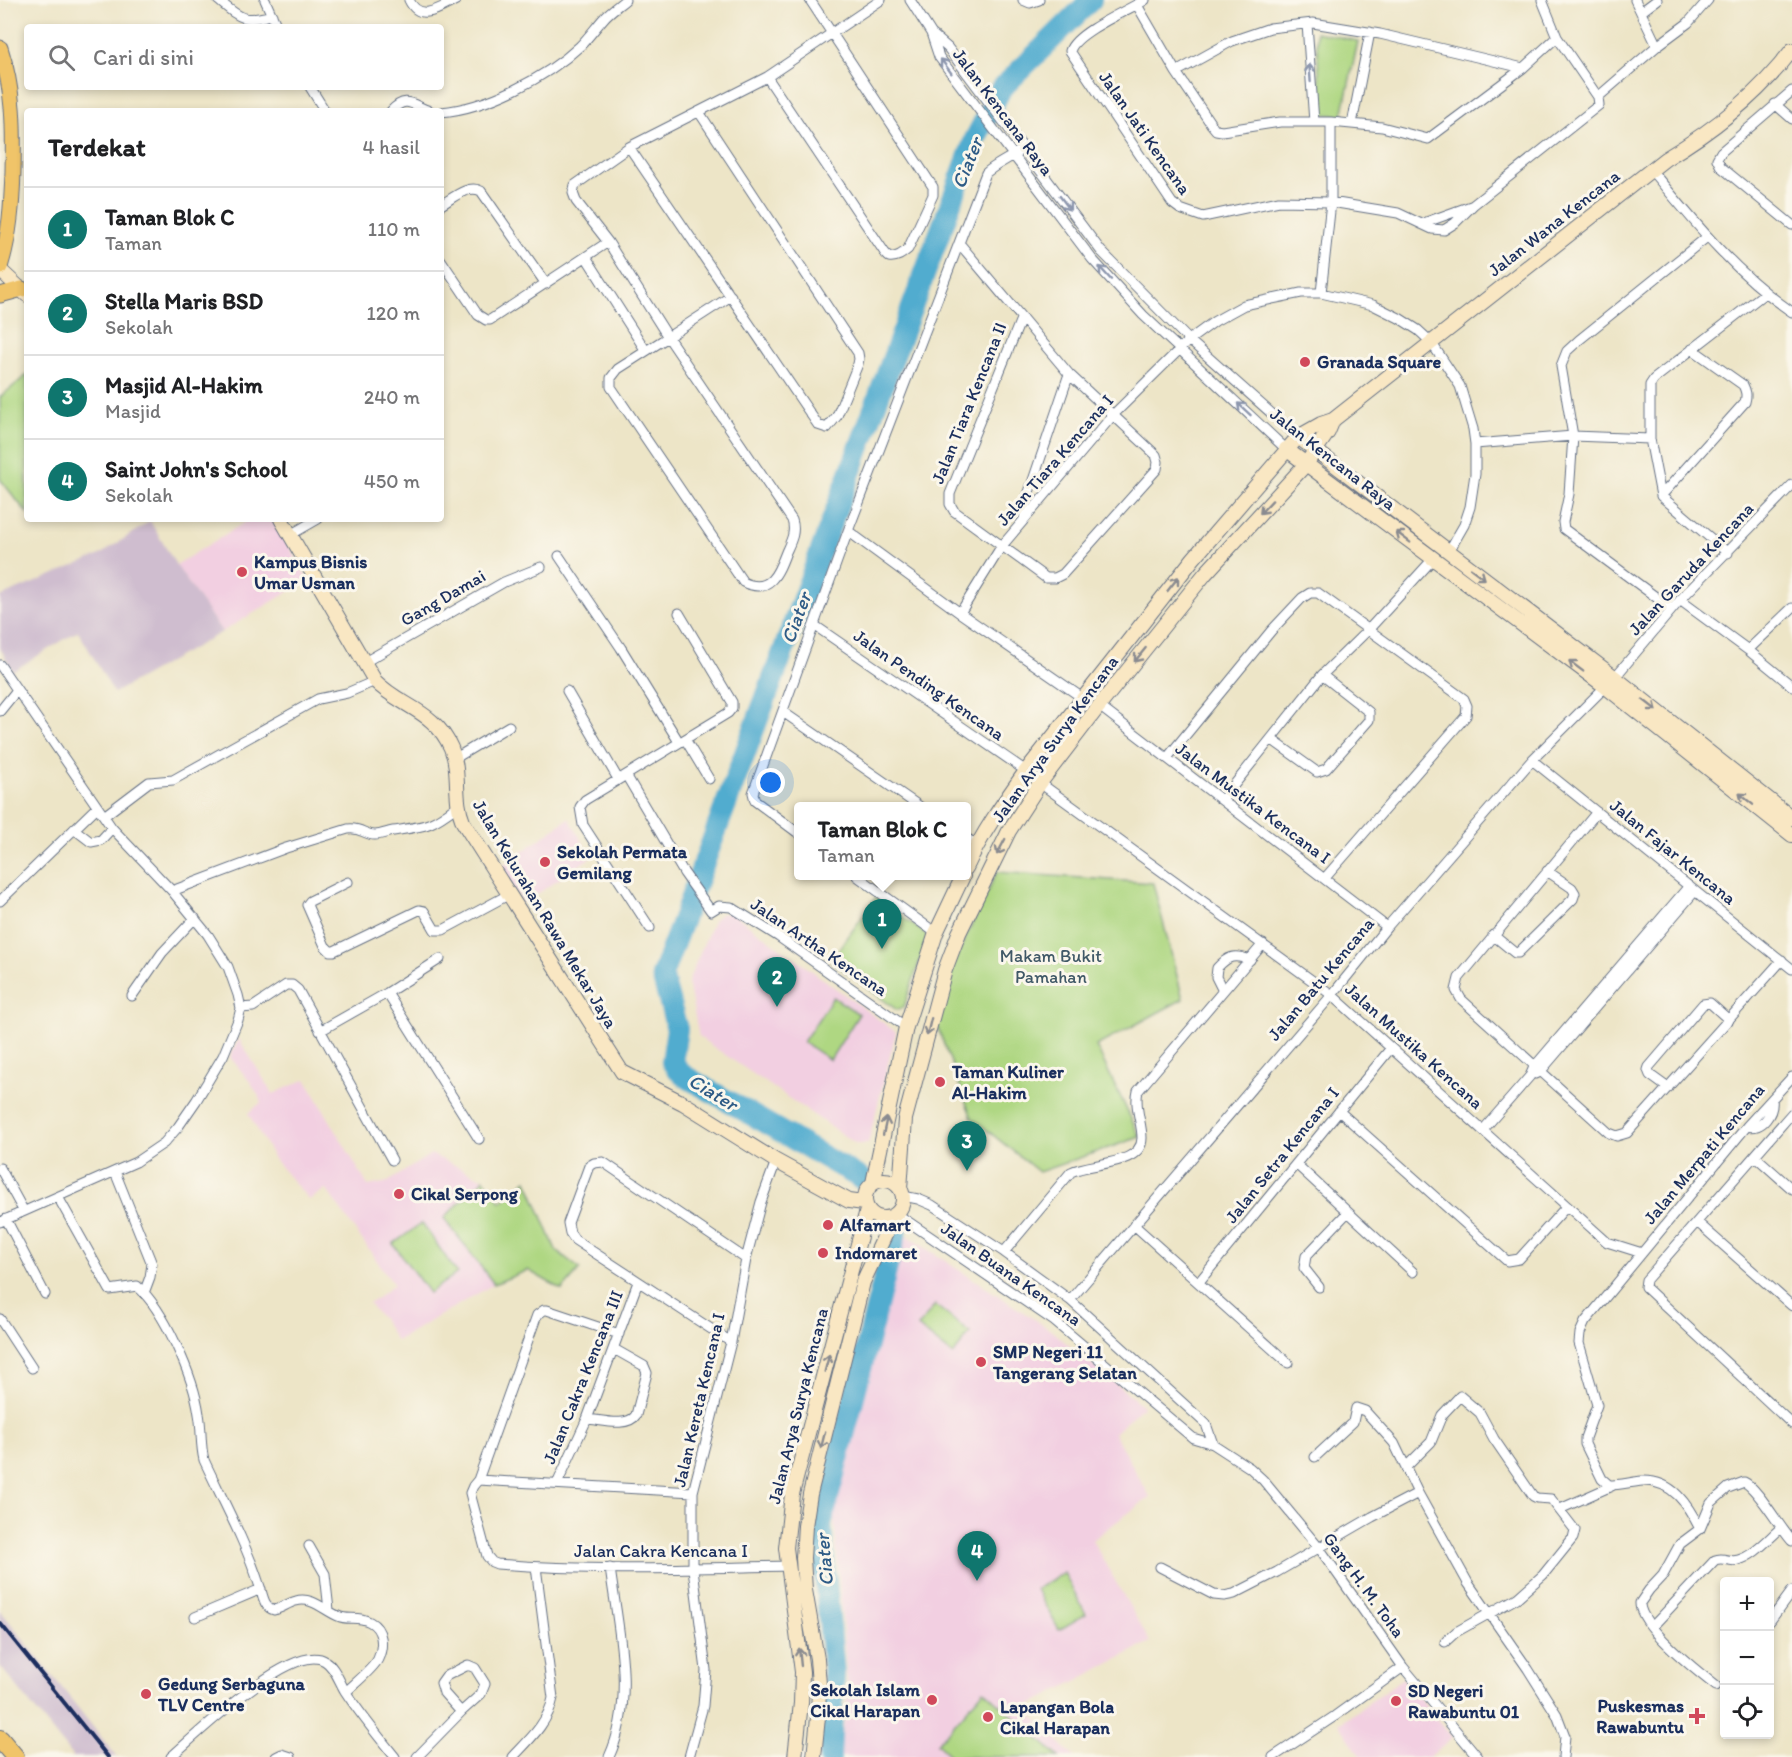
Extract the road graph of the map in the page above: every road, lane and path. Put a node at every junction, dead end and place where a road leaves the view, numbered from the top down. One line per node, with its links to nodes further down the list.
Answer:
1 (218, 0): 17 (street)
2 (265, 0): 17 (street)
3 (409, 0): 4 (street)
4 (456, 0)
5 (625, 0): 38 (street)
6 (810, 0): 22 (street)
7 (881, 0): 22 (street)
8 (910, 0): 21 (street, Jalan Kencana Raya)
9 (1023, 0): 10 (street)
10 (1039, 0)
11 (1542, 0): 23 (street)
12 (1635, 0): 16 (street)
13 (1657, 0): 16 (street)
14 (1708, 0): 24 (street, Jalan Jati Kencana)
15 (1141, 2): 28 (street); 47 (street, Jalan Jati Kencana)
16 (1641, 12): 24 (street)
17 (272, 15): 18 (street)
18 (276, 24)
19 (1306, 24): 20 (street); 28 (street); 40 (street, one-way to 19)
20 (1370, 32): 27 (street); 42 (street)
21 (931, 33): 44 (street, Jalan Kencana Raya); 45 (street, Jalan Kencana Raya, one-way to 21)
22 (833, 34): 29 (street); 29 (street)
23 (1557, 37): 27 (street); 32 (street)
24 (1657, 46): 32 (street, Jalan Jati Kencana)
25 (0, 48): 57 (main road)
26 (1792, 50): 46 (street, Jalan Wana Kencana)
27 (1523, 68): 42 (street)
28 (1176, 72): 40 (street)
29 (767, 77): 37 (street)
30 (312, 90): 34 (street)
31 (1792, 91): 33 (street)
32 (1599, 101): 49 (street, Jalan Jati Kencana)
33 (1774, 104): 39 (street); 51 (street)
34 (323, 108)
35 (394, 108): 36 (street)
36 (423, 108)
37 (699, 111): 43 (street); 64 (street)
38 (444, 112)
39 (1792, 119)
40 (1314, 122): 41 (street)
41 (1331, 122): 42 (street); 47 (street)
42 (1352, 124)
43 (629, 147): 53 (street); 64 (street)
44 (1023, 148): 45 (street); 68 (street, Jalan Kencana Raya, one-way to 68)
45 (1014, 156): 54 (street); 70 (street, Jalan Kencana Raya, one-way to 45)
46 (1651, 170): 52 (street); 69 (street, Jalan Wana Kencana)
47 (1331, 202): 50 (street, Jalan Jati Kencana); 61 (street)
48 (444, 203): 58 (street)
49 (1473, 205): 50 (street, Jalan Jati Kencana); 50 (street, Jalan Jati Kencana)
50 (1421, 224)
51 (1792, 225)
52 (1707, 237): 62 (street); 76 (street)
53 (608, 242): 55 (street); 67 (street)
54 (959, 243): 66 (street, Jalan Tiara Kencana II); 88 (street)
55 (586, 256): 58 (street); 72 (street)
56 (444, 264): 58 (street)
57 (0, 268): 59 (street)
58 (546, 284)
59 (24, 288)
60 (24, 289): 63 (main road)
61 (1321, 293): 68 (street, Jalan Tiara Kencana I); 69 (street, Jalan Tiara Kencana I)
62 (1765, 293): 65 (street); 71 (street)
63 (0, 295)
64 (731, 296): 67 (street)
65 (1792, 312)
66 (1021, 319): 73 (street, Jalan Tiara Kencana II); 90 (street, Jalan Tiara Kencana II)
67 (668, 337): 72 (street); 72 (street)
68 (1189, 340): 70 (street, Jalan Tiara Kencana I); 77 (street, Jalan Kencana Raya)
69 (1431, 342): 75 (street, Jalan Wana Kencana); 79 (street, Jalan Tiara Kencana I)
70 (1179, 349): 74 (street, Jalan Tiara Kencana I); 80 (street, Jalan Kencana Raya, one-way to 70)
71 (1692, 349): 78 (street); 84 (street)
72 (646, 351)
73 (1069, 374): 74 (street, Jalan Tiara Kencana II); 85 (street)
74 (1113, 415): 85 (street, Jalan Tiara Kencana I); 90 (street, Jalan Tiara Kencana II)
75 (1333, 420): 77 (street, Jalan Wana Kencana); 81 (street, Jalan Wana Kencana)
76 (1573, 436): 78 (street); 79 (street); 98 (street)
77 (1298, 437): 80 (street, Jalan Arya Surya Kencana); 81 (street, Jalan Kencana Raya)
78 (1650, 439): 84 (street)
79 (1475, 444): 91 (street, Jalan Tiara Kencana I)
80 (1286, 449): 82 (street, Jalan Kencana Raya); 112 (street, Jalan Arya Surya Kencana, one-way to 80)
81 (1316, 451): 82 (street, Jalan Arya Surya Kencana); 91 (street, Jalan Kencana Raya)
82 (1306, 464): 94 (street, Jalan Kencana Raya, one-way to 82); 113 (street, Jalan Arya Surya Kencana, one-way to 113)
83 (1792, 485): 92 (street, Jalan Garuda Kencana)
84 (1660, 496): 92 (street)
85 (1024, 520): 90 (street, Jalan Tiara Kencana I)
86 (283, 522): 89 (street, Jalan Kelurahan Rawa Mekar Jaya)
87 (313, 522): 89 (street)
88 (848, 531): 100 (street); 101 (street)
89 (290, 535): 104 (street, Jalan Kelurahan Rawa Mekar Jaya)
90 (1001, 547): 100 (street, Jalan Tiara Kencana I)
91 (1449, 551): 108 (street, Jalan Kencana Raya, one-way to 108)
92 (1728, 553): 96 (street, Jalan Garuda Kencana)
93 (559, 556): 118 (street)
94 (1433, 559): 102 (street); 108 (street, Jalan Kencana Raya, one-way to 94)
95 (541, 567): 104 (street, Gang Damai)
96 (1680, 600): 98 (street, Jalan Garuda Kencana); 103 (street)
97 (1792, 608): 103 (street)
98 (1671, 609): 108 (street, Jalan Garuda Kencana)
99 (679, 613): 118 (street)
100 (960, 613): 112 (street)
101 (814, 625): 115 (street); 122 (street, Jalan Pending Kencana)
102 (1369, 629): 106 (street); 119 (street); 139 (street)
103 (1748, 650): 109 (street)
104 (363, 663): 107 (street, Jalan Kelurahan Rawa Mekar Jaya)
105 (0, 665): 110 (street)
106 (1322, 675): 117 (street); 117 (street)
107 (375, 681): 120 (street, Jalan Kelurahan Rawa Mekar Jaya); 131 (street)
108 (1611, 682): 121 (street, Jalan Batu Kencana); 132 (street, Jalan Kencana Raya, one-way to 132); 136 (street, Jalan Kencana Raya, one-way to 108)
109 (1792, 686)
110 (17, 690): 114 (street); 129 (street)
111 (567, 691): 123 (street)
112 (1084, 699): 122 (street, Jalan Arya Surya Kencana)
113 (1099, 706): 119 (street, Jalan Mustika Kencana I); 125 (street, Jalan Arya Surya Kencana)
114 (0, 711)
115 (783, 712): 127 (street); 135 (street)
116 (508, 726): 120 (street)
117 (1271, 739): 126 (street)
118 (682, 740): 123 (street); 124 (street)
119 (1167, 758): 126 (street, Jalan Mustika Kencana I)
120 (454, 759): 128 (street, Jalan Kelurahan Rawa Mekar Jaya)
121 (1532, 760): 130 (street, Jalan Fajar Kencana); 148 (street, Jalan Batu Kencana)
122 (1026, 771): 125 (street, Jalan Pending Kencana); 137 (street, Jalan Arya Surya Kencana)
123 (622, 777): 149 (street); 163 (street, Jalan Artha Kencana)
124 (709, 779)
125 (1041, 783): 152 (street, Jalan Mustika Kencana); 185 (street, Jalan Arya Surya Kencana, one-way to 185)
126 (1222, 800): 139 (street, Jalan Mustika Kencana I)
127 (912, 802)
128 (457, 806): 144 (street); 145 (street, Jalan Kelurahan Rawa Mekar Jaya)
129 (97, 807): 131 (street); 134 (street)
130 (1597, 812): 138 (street); 143 (street, Jalan Fajar Kencana)
131 (104, 816): 133 (street)
132 (1792, 818)
133 (112, 828): 134 (street); 144 (street)
134 (74, 829): 146 (street)
135 (794, 830)
136 (1792, 836)
137 (971, 842)
138 (1547, 872): 151 (street); 151 (street)
139 (1325, 878): 148 (street, Jalan Mustika Kencana I)
140 (863, 880): 150 (street)
141 (961, 880): 150 (street)
142 (348, 882): 145 (street)
143 (1692, 888): 155 (street, Jalan Fajar Kencana); 166 (street)
144 (172, 891): 147 (street)
145 (508, 895): 179 (street, Jalan Kelurahan Rawa Mekar Jaya)
146 (0, 902)
147 (195, 918): 160 (street); 161 (street)
148 (1387, 927): 159 (street, Jalan Batu Kencana)
149 (650, 928)
150 (936, 933): 163 (street)
151 (1493, 935): 166 (street)
152 (1263, 944): 154 (street); 159 (street, Jalan Mustika Kencana)
153 (440, 959): 158 (street)
154 (1250, 960): 157 (street); 157 (street)
155 (1782, 960): 156 (street, Jalan Fajar Kencana); 162 (street)
156 (1792, 969)
157 (1223, 991): 195 (street)
158 (387, 993): 164 (street); 176 (street)
159 (1332, 995): 165 (street, Jalan Mustika Kencana); 194 (street, Jalan Batu Kencana)
160 (132, 996)
161 (240, 1008): 164 (street); 182 (street)
162 (1729, 1020): 168 (street); 168 (street)
163 (906, 1028): 183 (street, one-way to 163)
164 (320, 1030): 178 (street)
165 (1391, 1048): 170 (street, Jalan Setra Kencana I); 174 (street, Jalan Mustika Kencana)
166 (1535, 1072): 168 (street); 174 (street)
167 (1792, 1077): 169 (street, Jalan Merpati Kencana)
168 (1668, 1088)
169 (1772, 1099): 172 (street); 173 (street, Jalan Merpati Kencana)
170 (1339, 1111): 180 (street, Jalan Setra Kencana I); 188 (street)
171 (1792, 1113): 175 (street)
172 (1765, 1119): 173 (street); 175 (street)
173 (1747, 1126): 196 (street, Jalan Merpati Kencana)
174 (1483, 1130): 188 (street, Jalan Mustika Kencana)
175 (1777, 1130): 177 (street)
176 (479, 1139)
177 (1755, 1156): 184 (street); 193 (street)
178 (392, 1160)
179 (776, 1161): 187 (street, Jalan Kelurahan Rawa Mekar Jaya); 197 (street, Jalan Kereta Kencana I)
180 (1296, 1164): 190 (street); 200 (street, Jalan Setra Kencana I)
181 (0, 1168): 189 (street)
182 (115, 1172): 186 (street); 202 (street)
183 (873, 1183): 185 (street); 187 (street)
184 (1792, 1189)
185 (901, 1192): 191 (street); 195 (street, Jalan Buana Kencana)
186 (58, 1197): 189 (street); 202 (street)
187 (866, 1206): 191 (street); 228 (street, Jalan Arya Surya Kencana, one-way to 187)
188 (1567, 1206): 196 (street, Jalan Mustika Kencana)
189 (23, 1210): 192 (street)
190 (1348, 1212): 198 (street); 201 (street)
191 (896, 1215): 214 (street, Jalan Buana Kencana); 256 (street, Jalan Arya Surya Kencana, one-way to 256)
192 (3, 1220): 203 (street)
193 (1697, 1222): 205 (street); 213 (street)
194 (1134, 1225): 200 (street); 204 (street, Jalan Batu Kencana)
195 (1004, 1252): 204 (street, Jalan Buana Kencana)
196 (1642, 1253): 219 (street, Jalan Merpati Kencana)
197 (746, 1259): 199 (street); 208 (street, Jalan Kereta Kencana I)
198 (1413, 1272)
199 (638, 1282): 207 (street, Jalan Cakra Kencana III); 208 (street)
200 (1199, 1282): 210 (street)
201 (1319, 1287)
202 (144, 1293): 233 (street)
203 (45, 1294)
204 (1070, 1300): 214 (street, Jalan Buana Kencana)
205 (1792, 1306)
206 (0, 1319): 211 (street)
207 (619, 1334): 209 (street, Jalan Cakra Kencana III); 217 (street)
208 (731, 1342): 220 (street, Jalan Kereta Kencana I)
209 (614, 1349): 212 (street, Jalan Cakra Kencana III); 212 (street)
210 (1288, 1363)
211 (32, 1368)
212 (587, 1419): 218 (street, Jalan Cakra Kencana III)
213 (1792, 1424)
214 (1213, 1443): 227 (street, Gang H. M. Toha)
215 (1315, 1457): 216 (street)
216 (1406, 1467): 221 (street); 222 (street)
217 (478, 1480): 218 (street); 229 (street, Jalan Cakra Kencana I)
218 (557, 1484): 220 (street)
219 (1614, 1485): 222 (street); 224 (street)
220 (693, 1492): 232 (street, Jalan Kereta Kencana I)
221 (1418, 1493): 227 (street); 236 (street)
222 (1560, 1509): 236 (street)
223 (1781, 1528): 224 (street); 225 (street); 239 (street)
224 (1700, 1529): 239 (street)
225 (1792, 1541)
226 (309, 1546): 235 (street)
227 (1320, 1549): 230 (street); 241 (street, Gang H. M. Toha)
228 (787, 1566): 232 (street, Jalan Cakra Kencana I); 255 (street, Jalan Arya Surya Kencana, one-way to 228)
229 (536, 1567): 231 (street, Jalan Cakra Kencana I); 252 (street)
230 (1160, 1567)
231 (610, 1568): 232 (street, Jalan Cakra Kencana I); 253 (street)
232 (693, 1569): 254 (street, Jalan Kereta Kencana I)
233 (261, 1589): 235 (street); 238 (street)
234 (1792, 1591): 237 (street)
235 (329, 1610): 243 (street)
236 (1491, 1614): 240 (street); 259 (street)
237 (1774, 1616)
238 (195, 1617)
239 (1652, 1628): 242 (street)
240 (1445, 1642)
241 (1403, 1667): 257 (street); 258 (street, Gang H. M. Toha)
242 (1716, 1686)
243 (346, 1692): 247 (street); 250 (street)
244 (460, 1712): 244 (street); 251 (street)
245 (0, 1739): 246 (highway)
246 (15, 1757)
247 (171, 1757)
248 (276, 1757): 249 (street)
249 (291, 1757)
250 (395, 1757)
251 (417, 1757)
252 (513, 1757)
253 (609, 1757)
254 (689, 1757)
255 (795, 1757)
256 (814, 1757)
257 (1273, 1757)
258 (1478, 1757)
259 (1563, 1757)

